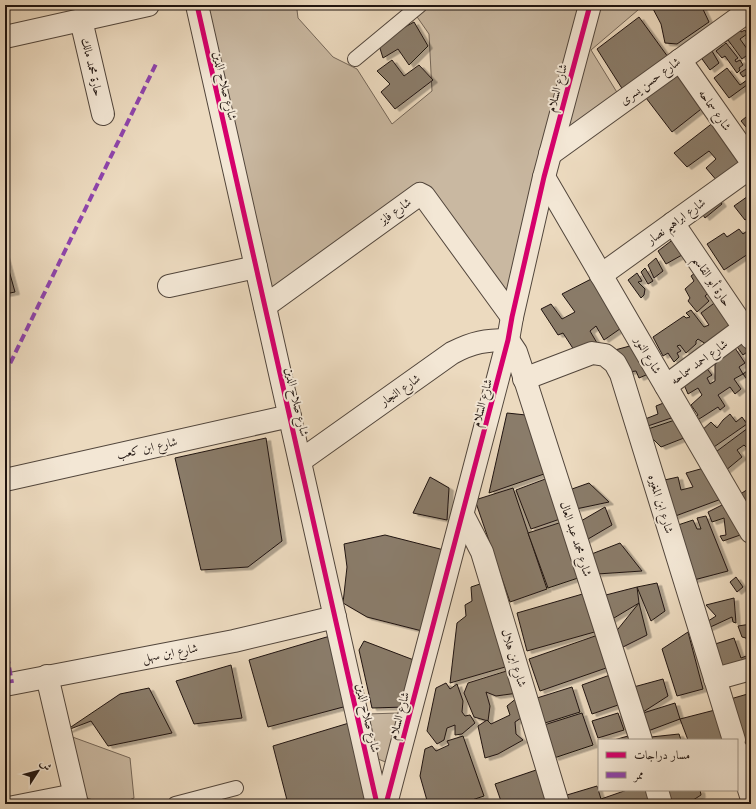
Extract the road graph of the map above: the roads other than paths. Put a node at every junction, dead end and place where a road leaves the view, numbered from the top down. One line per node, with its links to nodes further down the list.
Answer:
1 (148, 5): 6 (street)
2 (197, 5): 16 (street, شارع صلاح الدين)
3 (420, 5): 8 (lane)
4 (590, 5): 11 (street, شارع السلام)
5 (751, 9): 9 (street, شارع حسن يسرى)
6 (81, 20): 7 (street); 10 (street, حارة محمد مالك)
7 (5, 37)
8 (355, 58)
9 (680, 60): 11 (street, شارع حسن يسرى); 12 (street, شارع سماحه)
10 (103, 114)
11 (550, 154): 14 (street, شارع السلام)
12 (751, 161)
13 (751, 167): 15 (street, شارع ابراهيم نصار)
14 (544, 178): 17 (street, شارع النور); 20 (street, شارع السلام)
15 (673, 223): 17 (street, شارع ابراهيم نصار); 21 (street, حارة أبو القاسم)
16 (256, 267): 18 (street); 19 (street, شارع صلاح الدين)
17 (600, 275): 24 (street, شارع النور)
18 (169, 286)
19 (265, 306): 20 (street, شارع فايز); 25 (street, شارع صلاح الدين)
20 (512, 317): 22 (street, شارع السلام)
21 (749, 330): 24 (street, شارع احمد سماحه)
22 (508, 340): 23 (street, شارع محمد عبد العال); 26 (street, شارع النجار); 28 (street, شارع السلام)
23 (524, 379): 33 (street, شارع ابن المغيره); 35 (street, شارع محمد عبد العال)
24 (666, 386): 29 (street, شارع النور)
25 (290, 416): 26 (street, شارع صلاح الدين); 27 (street, شارع ابن كعب)
26 (300, 461): 30 (street, شارع صلاح الدين)
27 (5, 480)
28 (463, 515): 45 (street, شارع السلام); 46 (street, شارع ابن هلال)
29 (751, 532)
30 (335, 617): 32 (street, شارع ابن سهل); 44 (street, شارع صلاح الدين)
31 (751, 669): 33 (street)
32 (47, 676): 34 (street, شارع ابن سهل); 41 (street)
33 (715, 679): 36 (street, شارع ابن المغيره)
34 (5, 684)
35 (641, 739)
36 (736, 739)
37 (740, 752): 40 (street, شارع ابن المغيره)
38 (236, 788): 43 (lane)
39 (657, 791): 47 (street)
40 (751, 796)
41 (76, 797): 42 (lane)
42 (8, 804)
43 (175, 804)
44 (377, 804)
45 (386, 804)
46 (558, 804)
47 (661, 804)

